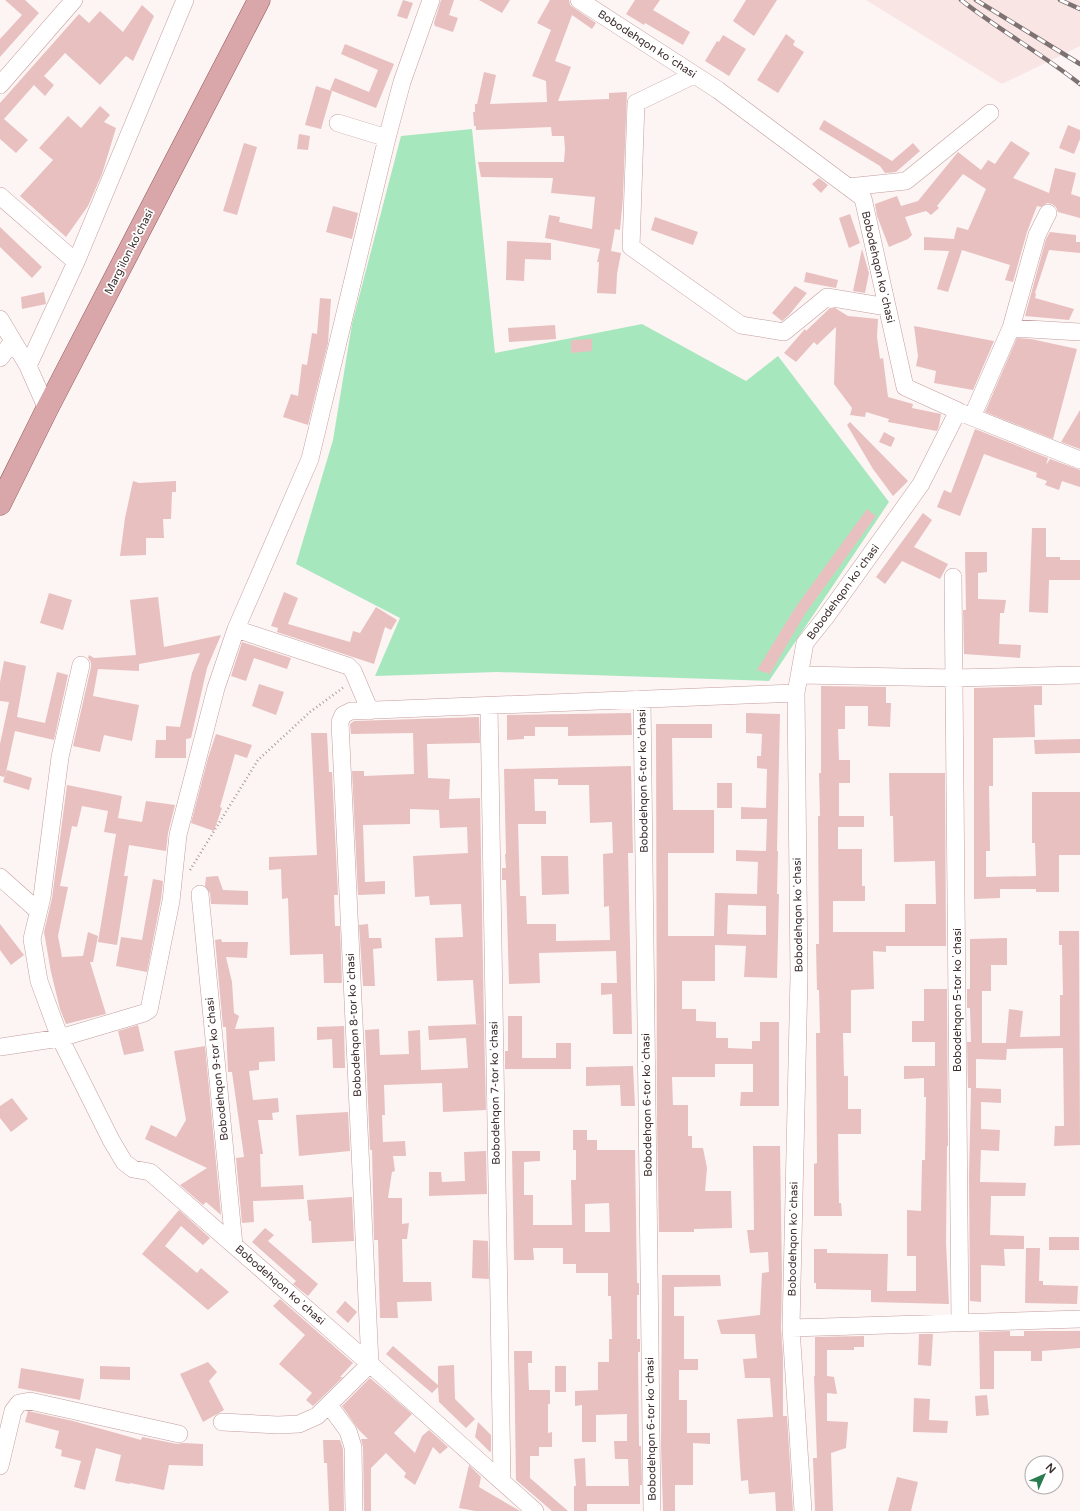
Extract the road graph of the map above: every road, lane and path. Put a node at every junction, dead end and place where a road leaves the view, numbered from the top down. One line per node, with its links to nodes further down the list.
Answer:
1 (74, 0): 7 (street)
2 (185, 0): 14 (street)
3 (259, 0): 22 (main road, Marg'ilon ko'chasi)
4 (431, 0): 10 (street)
5 (579, 0): 6 (street, Bobodehqon koʼchasi)
6 (694, 75): 11 (street, Bobodehqon koʼchasi); 15 (street)
7 (0, 85)
8 (990, 113): 11 (street)
9 (338, 124): 10 (street)
10 (387, 138): 27 (street)
11 (848, 187): 15 (street, Bobodehqon koʼchasi)
12 (0, 196): 14 (street)
13 (1048, 213): 17 (street)
14 (76, 262): 21 (street)
15 (887, 307): 23 (street, Bobodehqon koʼchasi)
16 (0, 319): 19 (street)
17 (1011, 328): 18 (street); 23 (street)
18 (1080, 332)
19 (13, 341): 20 (street); 21 (street)
20 (0, 358)
21 (28, 366): 22 (street)
22 (47, 409): 25 (main road, Marg'ilon ko'chasi)
23 (965, 414): 24 (street); 29 (street, Bobodehqon koʼchasi)
24 (1080, 460)
25 (0, 504)
26 (953, 577): 32 (street, Bobodehqon 5-tor koʼchasi)
27 (236, 629): 31 (street); 41 (street)
28 (81, 666): 40 (street, Bobodehqon koʼchasi)
29 (800, 675): 32 (street); 33 (street, Bobodehqon koʼchasi)
30 (1080, 676): 32 (street)
31 (356, 678): 36 (street); 37 (path)
32 (954, 678): 45 (street, Bobodehqon 5-tor koʼchasi)
33 (796, 693): 34 (street, Bobodehqon 8-tor koʼchasi); 46 (street, Bobodehqon koʼchasi)
34 (642, 699): 35 (street, Bobodehqon 8-tor koʼchasi); 55 (street, Bobodehqon 6-tor koʼchasi)
35 (489, 706): 36 (street, Bobodehqon 8-tor koʼchasi); 52 (street, Bobodehqon 7-tor koʼchasi)
36 (370, 711): 47 (street, Bobodehqon 8-tor koʼchasi)
37 (188, 875)
38 (0, 877): 40 (street)
39 (200, 894): 43 (street, Bobodehqon 9-tor koʼchasi)
40 (38, 911): 41 (street, Bobodehqon koʼchasi)
41 (60, 1038): 42 (street); 43 (street, Bobodehqon koʼchasi)
42 (0, 1047)
43 (234, 1245): 47 (street, Bobodehqon koʼchasi)
44 (1080, 1319): 45 (street)
45 (960, 1323): 46 (street)
46 (791, 1328): 56 (street, Bobodehqon koʼchasi)
47 (370, 1364): 48 (street); 52 (street, Bobodehqon koʼchasi)
48 (329, 1405): 49 (street); 53 (street)
49 (222, 1422)
50 (179, 1434): 51 (street)
51 (0, 1466)
52 (502, 1481): 54 (street, Bobodehqon koʼchasi)
53 (354, 1511)
54 (535, 1511)
55 (652, 1511)
56 (803, 1511)

